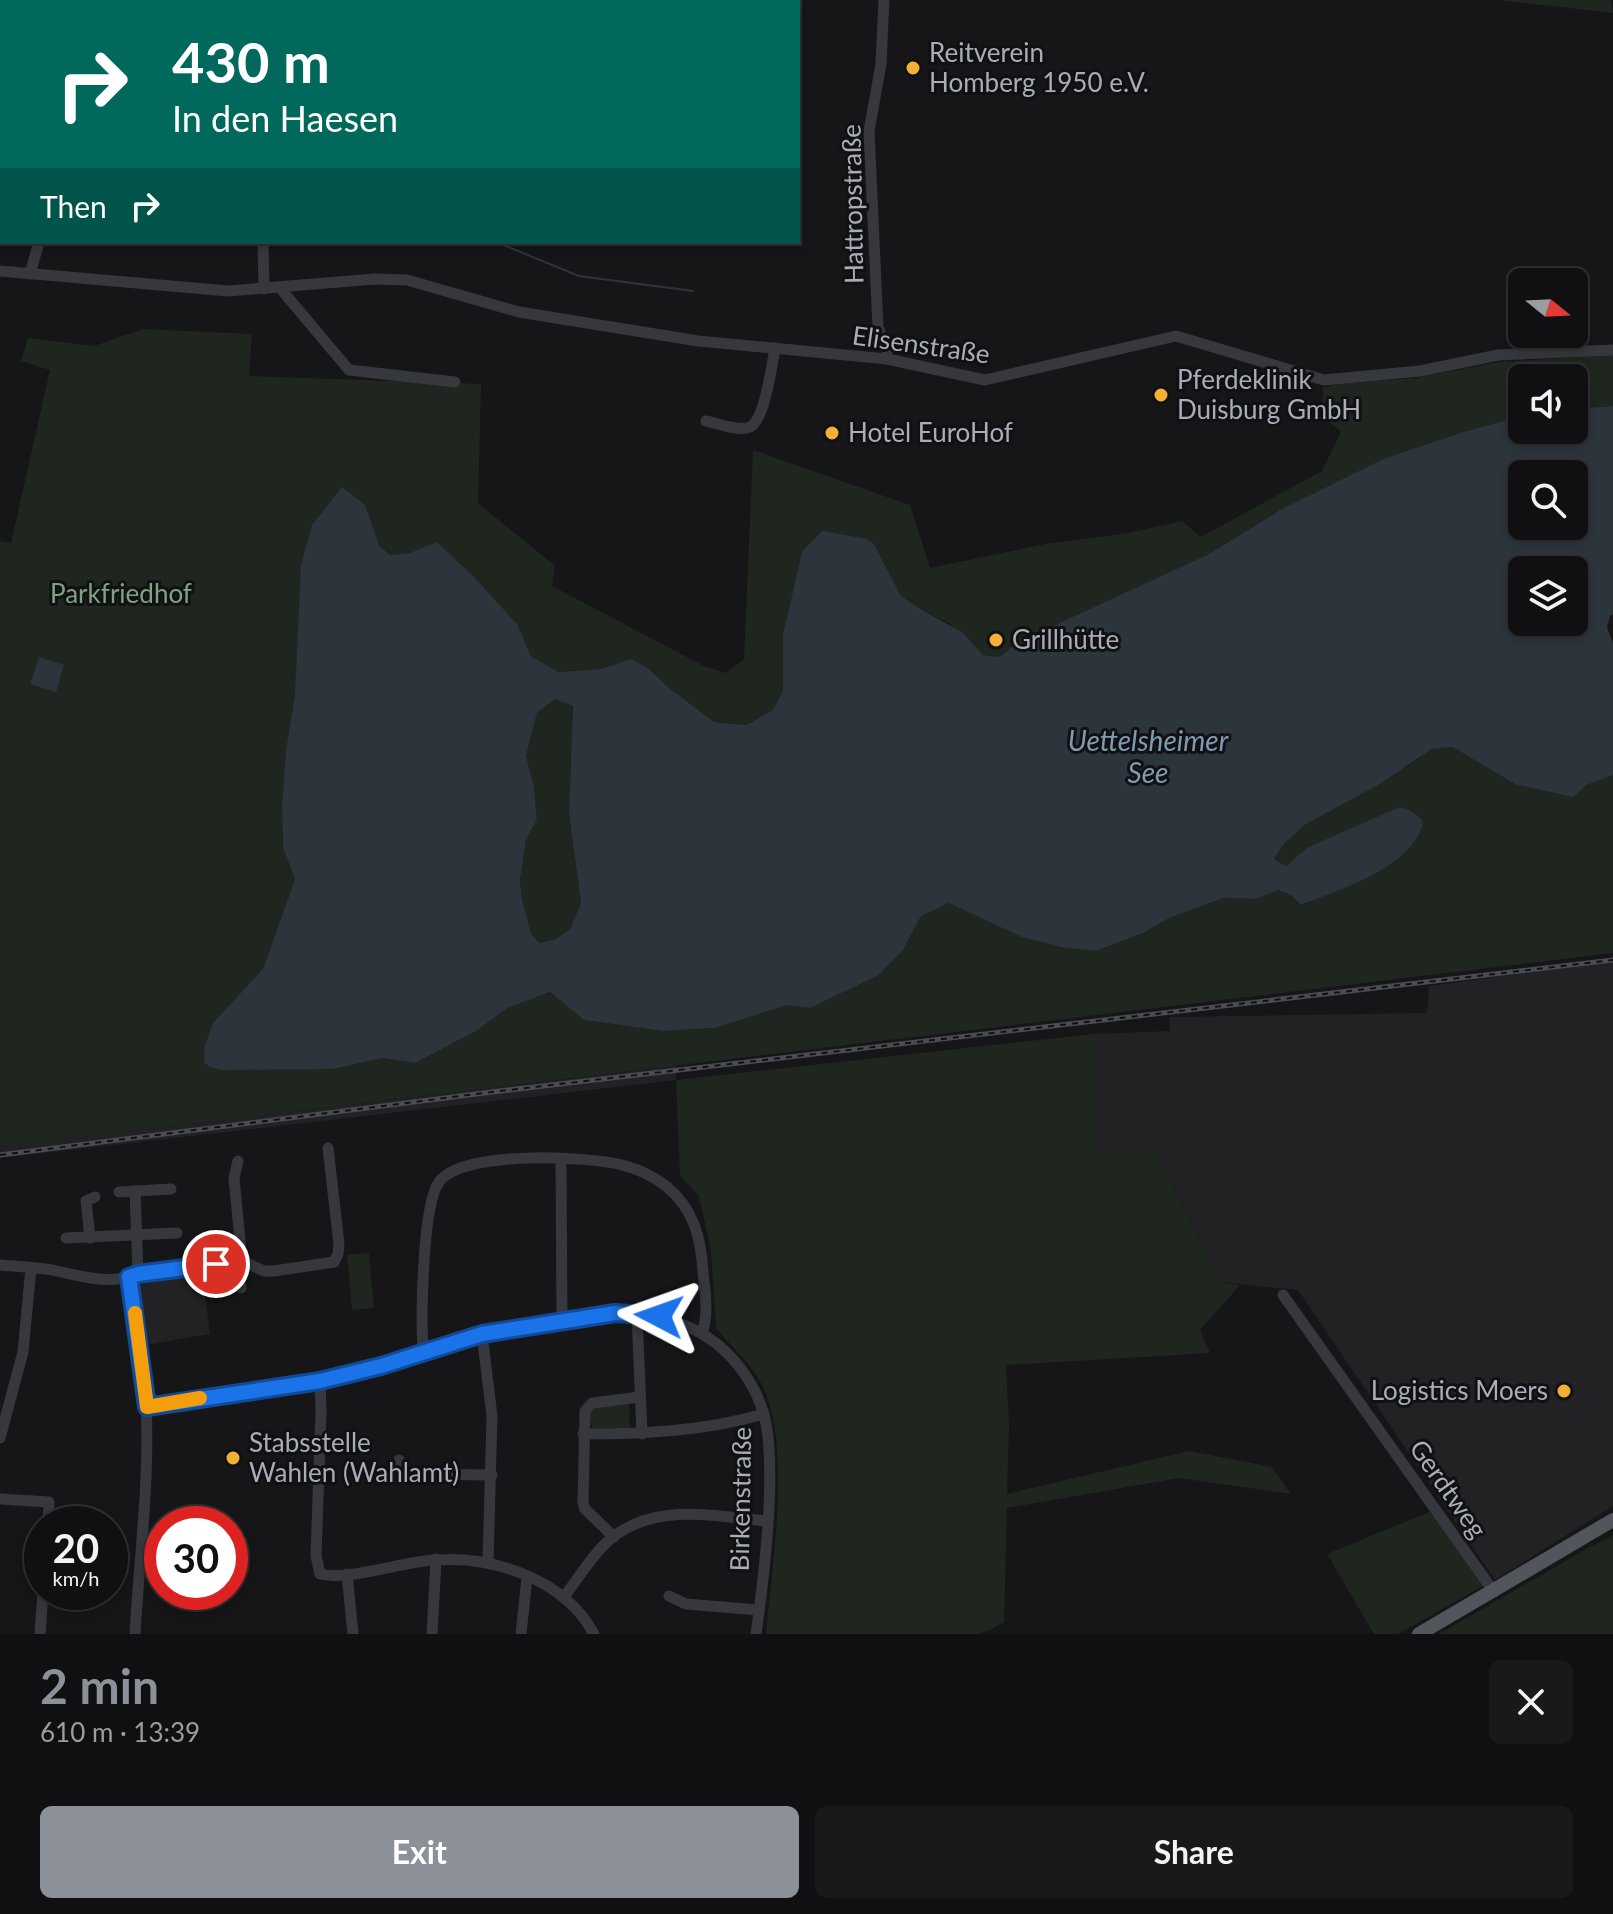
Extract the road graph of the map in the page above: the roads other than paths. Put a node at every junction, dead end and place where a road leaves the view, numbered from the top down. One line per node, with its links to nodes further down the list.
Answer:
1 (884, 0): 10 (street, Hattropstraße)
2 (38, 244): 5 (street)
3 (263, 244): 7 (street)
4 (0, 271): 5 (street, Elisenstraße)
5 (30, 274): 7 (street, Elisenstraße)
6 (280, 288): 7 (street, Elisenstraße); 8 (street, Elisenstraße); 11 (street)
7 (264, 289)
8 (775, 348): 10 (street, Elisenstraße); 12 (street)
9 (1613, 350): 10 (street, Elisenstraße)
10 (887, 359)
11 (455, 382)
12 (706, 421)
13 (328, 1148): 24 (street)
14 (561, 1160): 31 (street); 32 (street); 34 (street)
15 (238, 1161): 24 (street)
16 (171, 1189): 17 (street)
17 (135, 1191): 18 (street); 21 (street)
18 (119, 1192)
19 (95, 1197): 23 (street)
20 (177, 1233): 21 (street)
21 (135, 1236): 23 (street); 27 (street)
22 (66, 1238): 23 (street)
23 (90, 1238)
24 (242, 1261): 27 (street); 28 (street)
25 (0, 1265): 26 (street)
26 (31, 1268): 27 (street); 41 (street)
27 (133, 1275): 37 (street)
28 (241, 1288)
29 (1283, 1295): 53 (street, Gerdtweg)
30 (637, 1314): 31 (street, Birkenstraße); 32 (street, Birkenstraße); 36 (street)
31 (562, 1320): 33 (street, Birkenstraße)
32 (702, 1333): 38 (street, Birkenstraße)
33 (482, 1334): 34 (street, Birkenstraße); 43 (street)
34 (423, 1351): 35 (street, Birkenstraße)
35 (320, 1381): 37 (street, Birkenstraße); 51 (street)
36 (640, 1397): 39 (street); 40 (street)
37 (147, 1407): 59 (street)
38 (764, 1414): 40 (street); 47 (street, Birkenstraße)
39 (583, 1434): 40 (street); 48 (street)
40 (642, 1434)
41 (0, 1438)
42 (399, 1460): 43 (street)
43 (492, 1475): 50 (street)
44 (0, 1499): 45 (street)
45 (49, 1506)
46 (1613, 1520): 53 (main road)
47 (767, 1521): 48 (street); 57 (street, Birkenstraße)
48 (614, 1537): 55 (street)
49 (436, 1559): 50 (street); 51 (street); 61 (street)
50 (488, 1563): 52 (street)
51 (347, 1574): 60 (street)
52 (527, 1577): 55 (street); 62 (street)
53 (1494, 1592): 65 (main road)
54 (669, 1596): 57 (street)
55 (564, 1597): 63 (street)
56 (42, 1610): 58 (street)
57 (759, 1610): 64 (street, Birkenstraße)
58 (40, 1634)
59 (135, 1634)
60 (353, 1634)
61 (432, 1634)
62 (521, 1634)
63 (594, 1634)
64 (756, 1634)
65 (1419, 1634)

